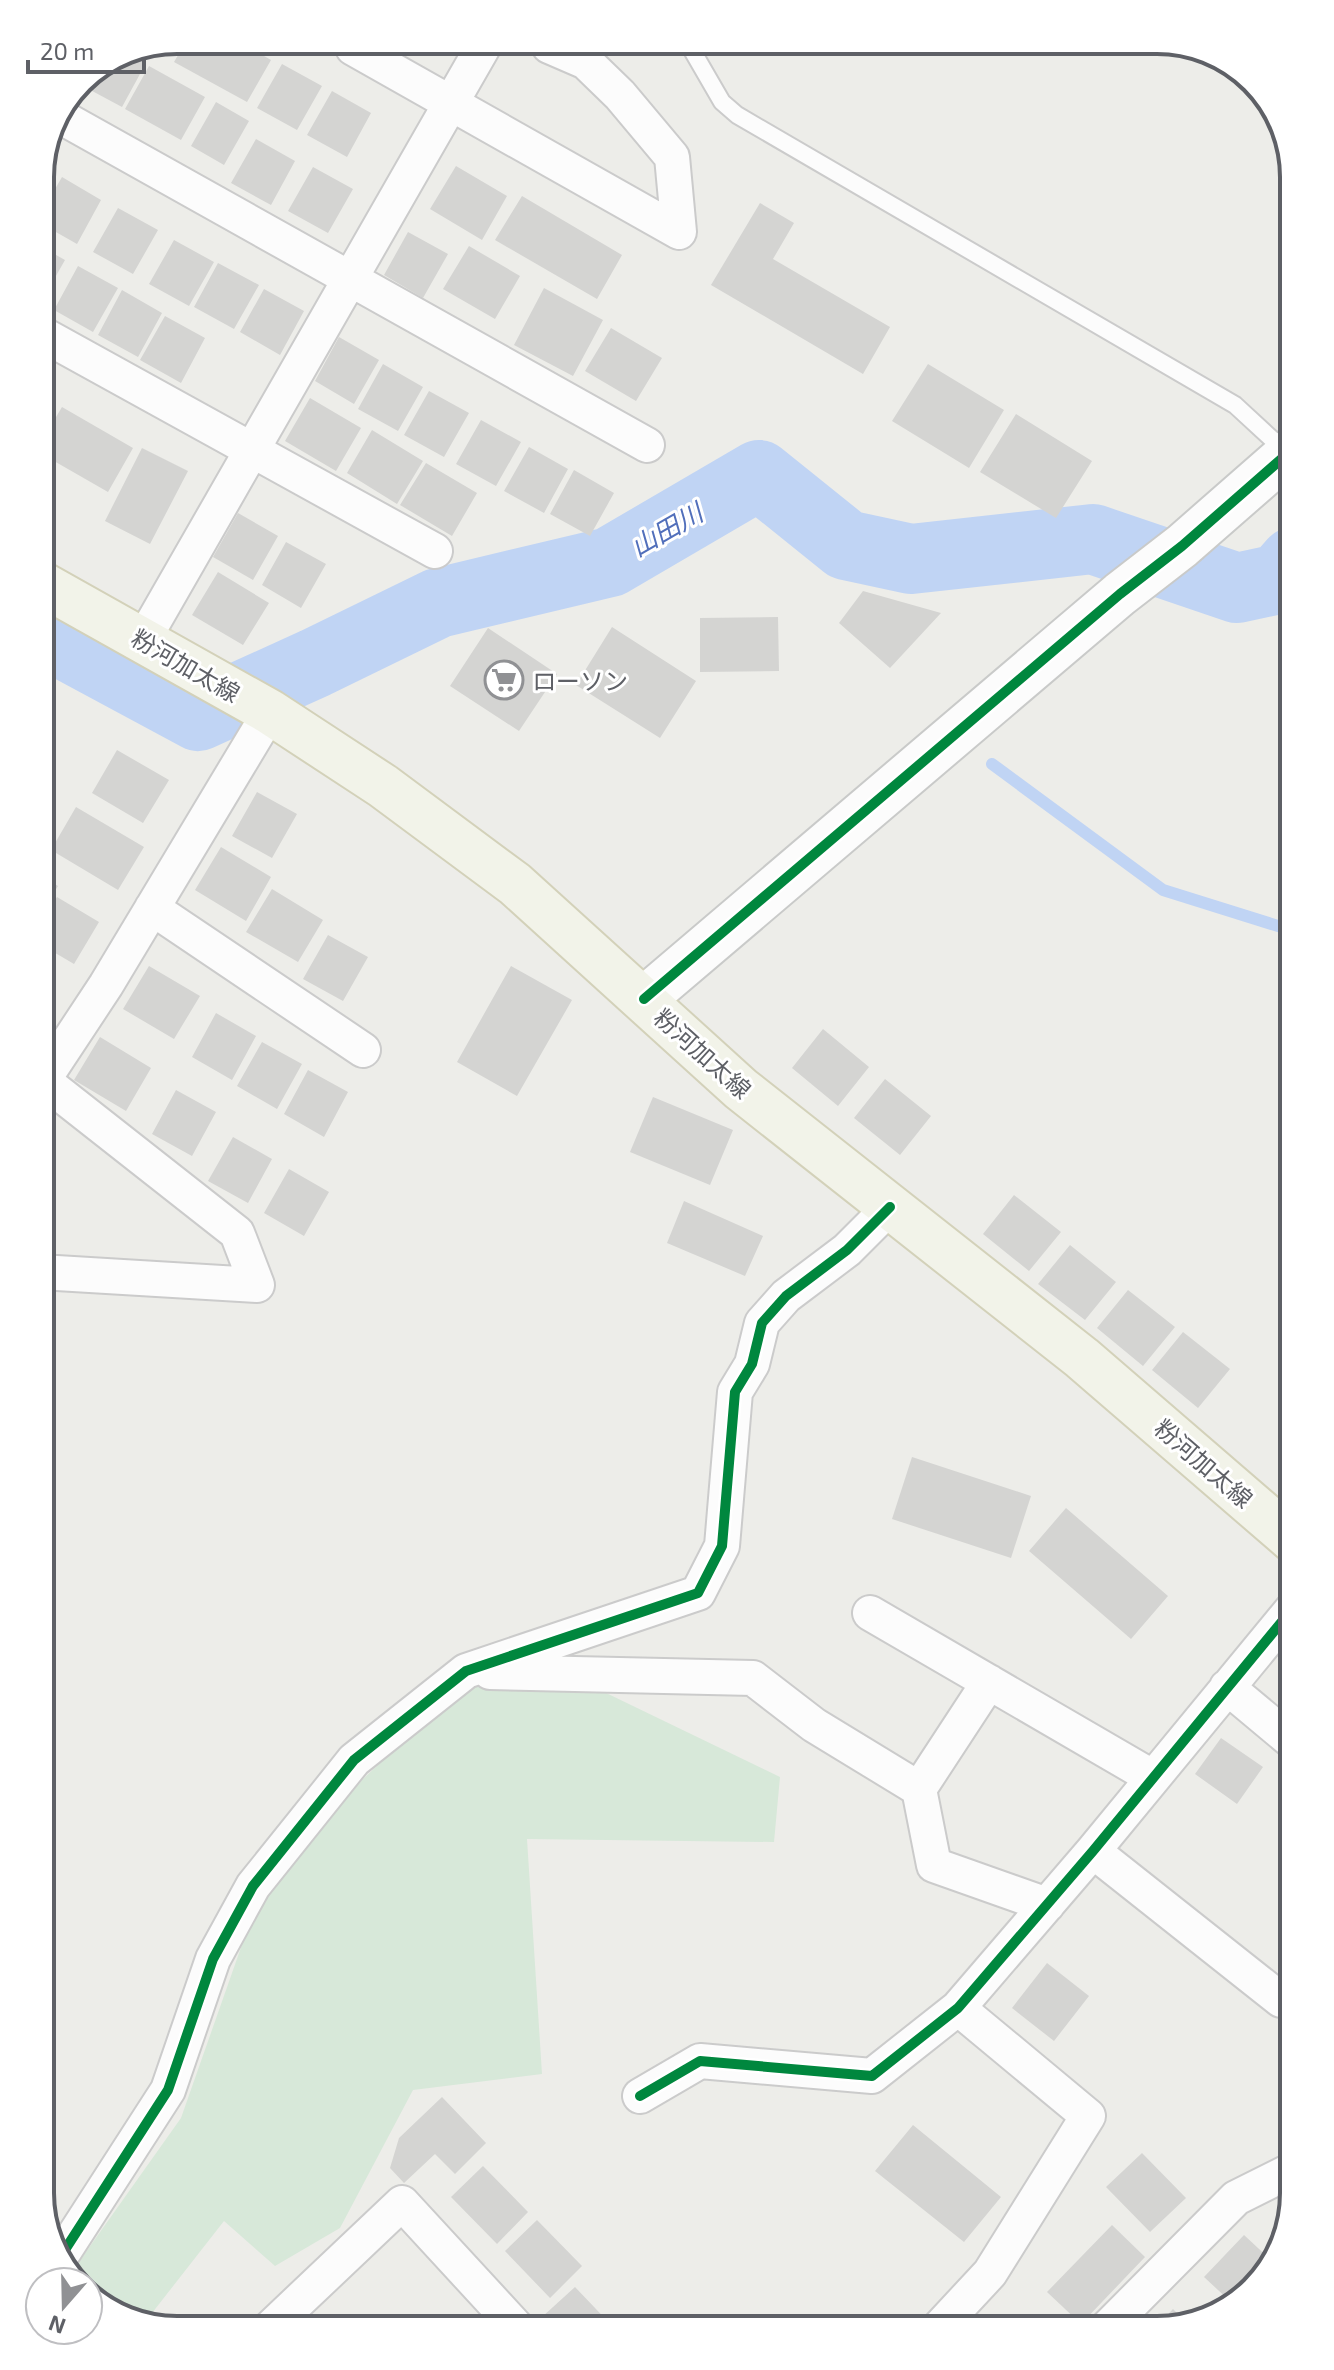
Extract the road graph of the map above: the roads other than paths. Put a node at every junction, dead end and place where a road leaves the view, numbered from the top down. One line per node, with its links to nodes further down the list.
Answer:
1 (364, 54): 5 (street)
2 (479, 54): 5 (street)
3 (568, 54): 5 (street)
4 (694, 54): 9 (lane)
5 (451, 102): 7 (street)
6 (68, 121): 7 (street)
7 (349, 279): 10 (street); 11 (street)
8 (54, 341): 11 (street)
9 (1280, 442)
10 (647, 445)
11 (252, 450): 13 (street); 15 (street)
12 (1280, 461): 18 (street)
13 (435, 551)
14 (54, 591): 15 (main road, 粉河加太線)
15 (143, 640): 16 (main road, 粉河加太線)
16 (270, 712): 17 (street); 18 (main road, 粉河加太線)
17 (152, 908): 19 (street); 20 (street)
18 (644, 999): 22 (main road, 粉河加太線)
19 (363, 1050)
20 (54, 1061)
21 (54, 1091): 23 (street)
22 (890, 1207): 24 (main road, 粉河加太線); 27 (street)
23 (54, 1273)
24 (1280, 1529)
25 (870, 1613): 28 (street)
26 (1280, 1624): 29 (street)
27 (466, 1671): 32 (street); 39 (street)
28 (989, 1682): 31 (street); 32 (street)
29 (1227, 1687): 30 (street); 31 (street)
30 (1280, 1731)
31 (1152, 1777): 33 (street)
32 (919, 1789): 34 (street)
33 (1093, 1851): 34 (street); 35 (street)
34 (1047, 1905): 36 (street)
35 (1280, 1999)
36 (958, 2008): 37 (street); 42 (street)
37 (640, 2096)
38 (1280, 2176): 43 (street)
39 (67, 2247)
40 (283, 2316): 41 (street)
41 (506, 2316)
42 (950, 2316)
43 (1119, 2316)

